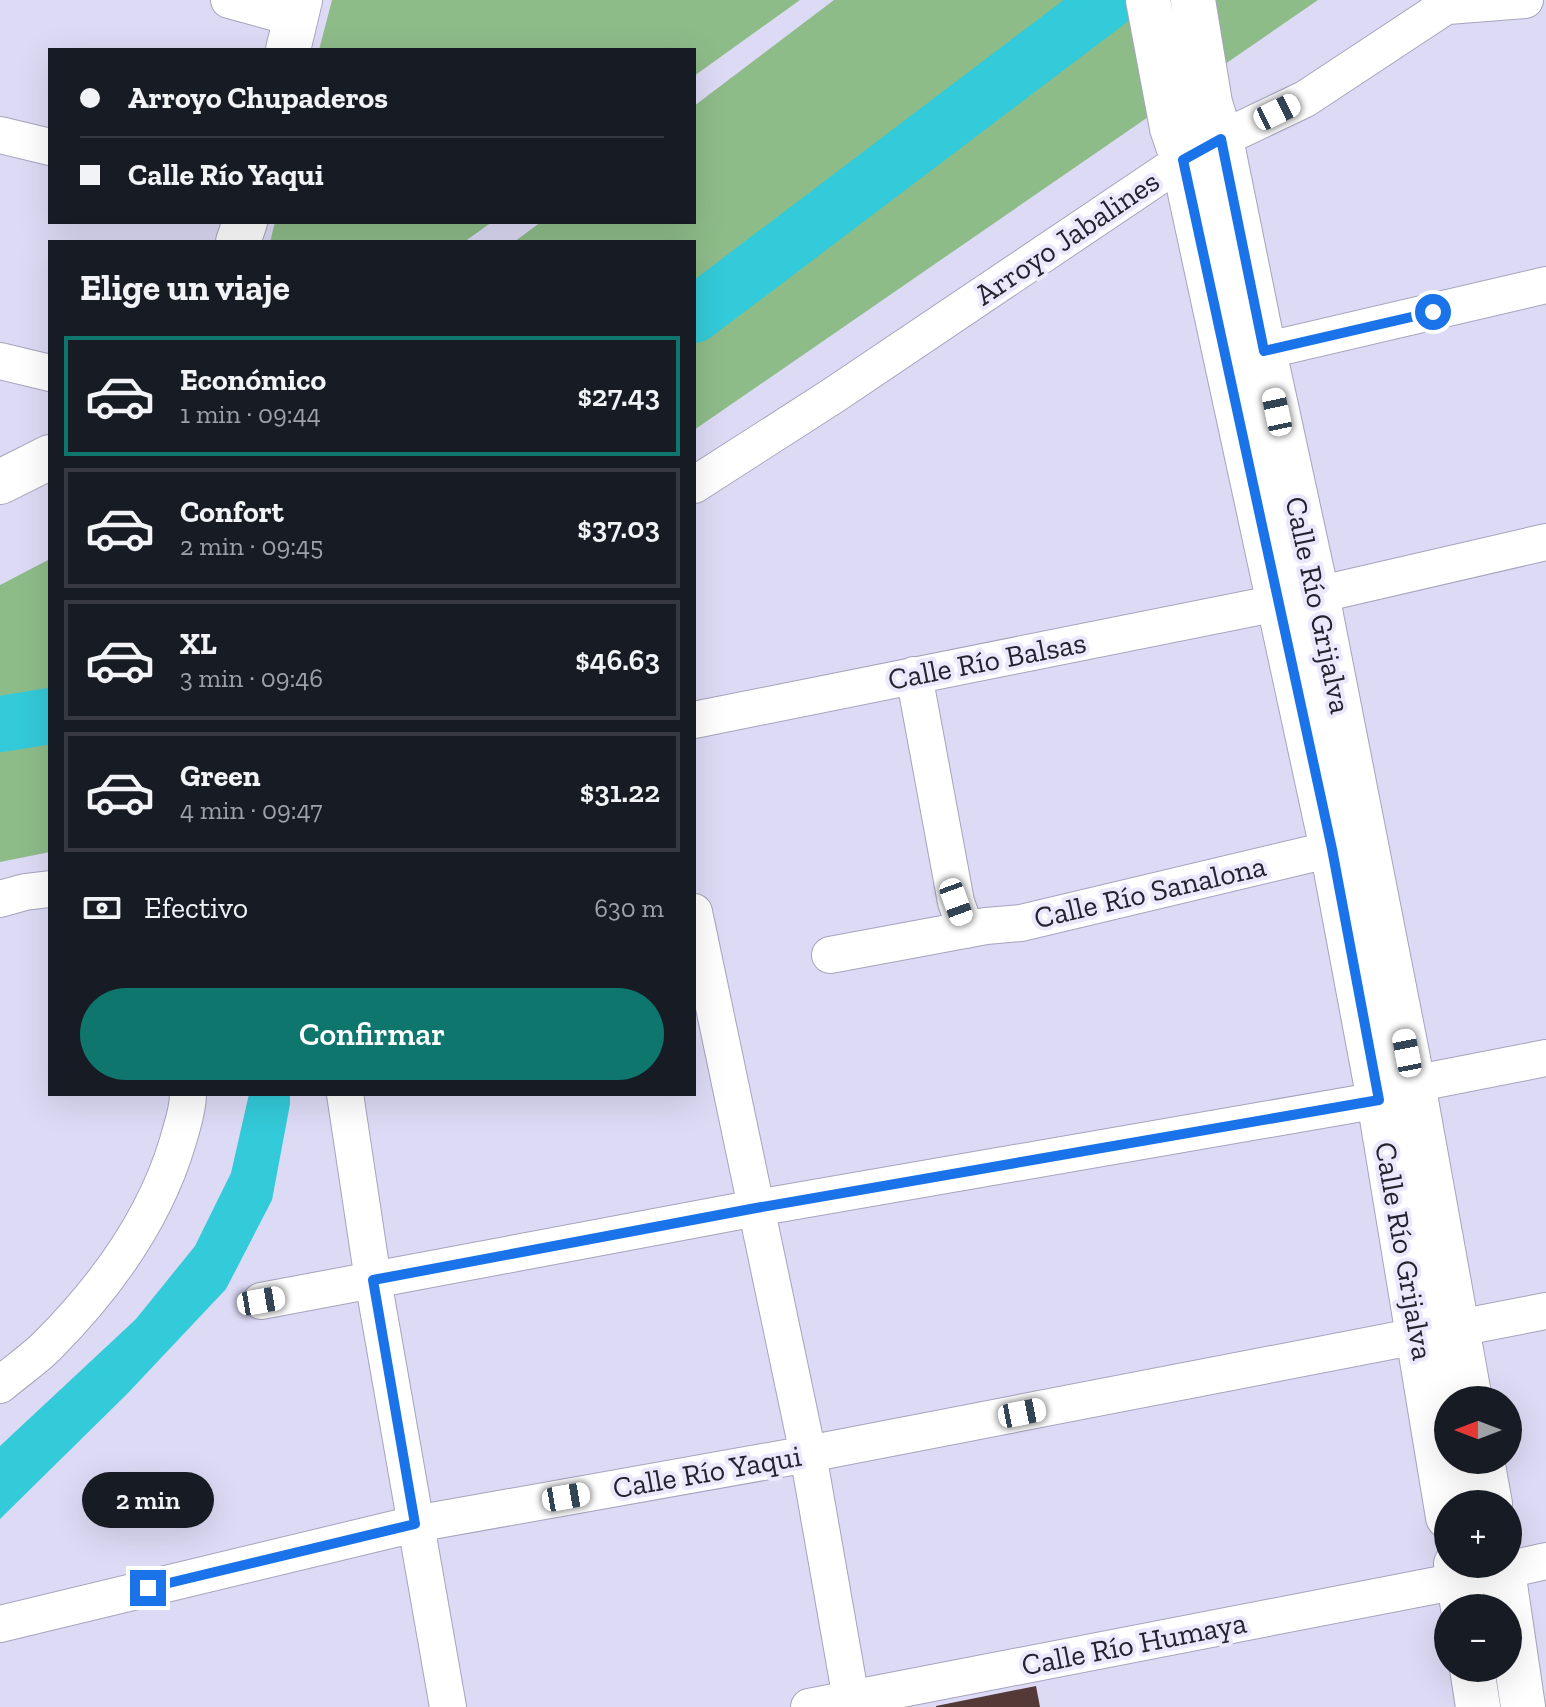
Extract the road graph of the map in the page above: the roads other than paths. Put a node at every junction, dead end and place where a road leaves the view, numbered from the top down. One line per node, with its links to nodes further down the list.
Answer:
1 (229, 0): 6 (street)
2 (1148, 0): 9 (main road, Calle Río Grijalva)
3 (1193, 0): 7 (main road, Calle Río Grijalva)
4 (1525, 0): 5 (street)
5 (1452, 3): 7 (street, Arroyo Jabalines)
6 (295, 23)
7 (1216, 121): 9 (street, Arroyo Jabalines); 12 (main road, Calle Río Grijalva)
8 (0, 135): 10 (street)
9 (1177, 144): 17 (street, Arroyo Jabalines); 19 (main road, Calle Río Grijalva)
10 (48, 147)
11 (1546, 285): 12 (street)
12 (1264, 351): 19 (main road, Calle Río Grijalva)
13 (0, 361): 14 (street)
14 (48, 373)
15 (48, 458): 16 (main road)
16 (0, 482)
17 (696, 484)
18 (1546, 542): 19 (street, Calle Río Balsas)
19 (1299, 599): 20 (street, Calle Río Balsas); 22 (main road, Calle Río Grijalva); 29 (main road, Calle Río Grijalva)
20 (914, 675): 21 (street, Calle Río Balsas); 26 (street)
21 (696, 720)
22 (1332, 849): 26 (street, Calle Río Sanalona); 29 (main road, Calle Río Grijalva)
23 (48, 889): 24 (street)
24 (0, 899)
25 (696, 922): 32 (street)
26 (966, 930): 27 (street, Calle Río Sanalona)
27 (830, 955)
28 (1546, 1058): 29 (street)
29 (1396, 1092): 32 (street); 36 (main road, Calle Río Grijalva)
30 (188, 1096): 37 (street)
31 (345, 1096): 33 (street)
32 (756, 1208): 33 (street); 39 (street)
33 (373, 1280): 34 (street); 41 (street)
34 (261, 1301)
35 (1546, 1311): 36 (street, Calle Río Yaqui)
36 (1438, 1333): 38 (main road, Calle Río Grijalva); 39 (street, Calle Río Yaqui); 40 (main road, Calle Río Grijalva)
37 (0, 1385)
38 (1463, 1386)
39 (808, 1454): 41 (street, Calle Río Yaqui); 48 (street)
40 (1447, 1490)
41 (415, 1524): 46 (street, Calle Río Yaqui); 49 (street)
42 (1546, 1561): 43 (street)
43 (1522, 1564)
44 (1504, 1578): 52 (main road)
45 (1459, 1584): 48 (street, Calle Río Humaya)
46 (0, 1624)
47 (1474, 1682): 51 (main road)
48 (851, 1699): 50 (street, Calle Río Humaya)
49 (448, 1707)
50 (809, 1707)
51 (1478, 1707)
52 (1523, 1707)

